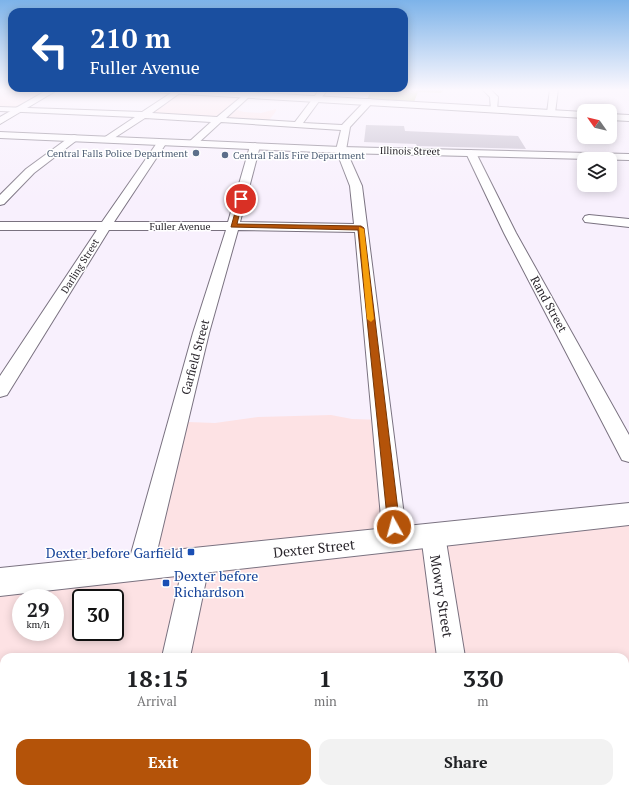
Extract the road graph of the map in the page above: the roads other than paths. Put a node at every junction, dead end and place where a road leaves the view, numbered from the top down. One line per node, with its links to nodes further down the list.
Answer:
1 (127, 126): 7 (street)
2 (212, 126): 9 (street)
3 (313, 126): 4 (street)
4 (345, 128): 11 (street)
5 (0, 135): 6 (street, Illinois Street)
6 (74, 138): 7 (street, Illinois Street); 14 (street)
7 (108, 139): 8 (street, Illinois Street)
8 (162, 142): 9 (street, Illinois Street); 17 (street, Darling Street)
9 (193, 143): 10 (street, Illinois Street)
10 (255, 146): 11 (street, Illinois Street); 19 (street, Garfield Street)
11 (341, 150): 12 (street, Illinois Street); 20 (street)
12 (471, 153): 13 (street, Illinois Street); 22 (street, Rand Street)
13 (629, 157)
14 (0, 202)
15 (589, 219): 16 (street)
16 (629, 224)
17 (106, 225): 18 (street, Fuller Avenue); 19 (street, Fuller Avenue); 21 (street, Darling Street)
18 (0, 226)
19 (233, 226): 20 (street, Fuller Avenue); 27 (street, Garfield Street)
20 (361, 228): 25 (street)
21 (0, 391)
22 (629, 454)
23 (629, 514): 24 (street, Dexter Street)
24 (433, 535): 25 (street, Dexter Street); 30 (street, Mowry Street)
25 (396, 539): 26 (street, Dexter Street)
26 (197, 561): 27 (street, Dexter Street); 29 (street)
27 (140, 568): 28 (street, Dexter Street)
28 (0, 582)
29 (177, 653)
30 (450, 653)

